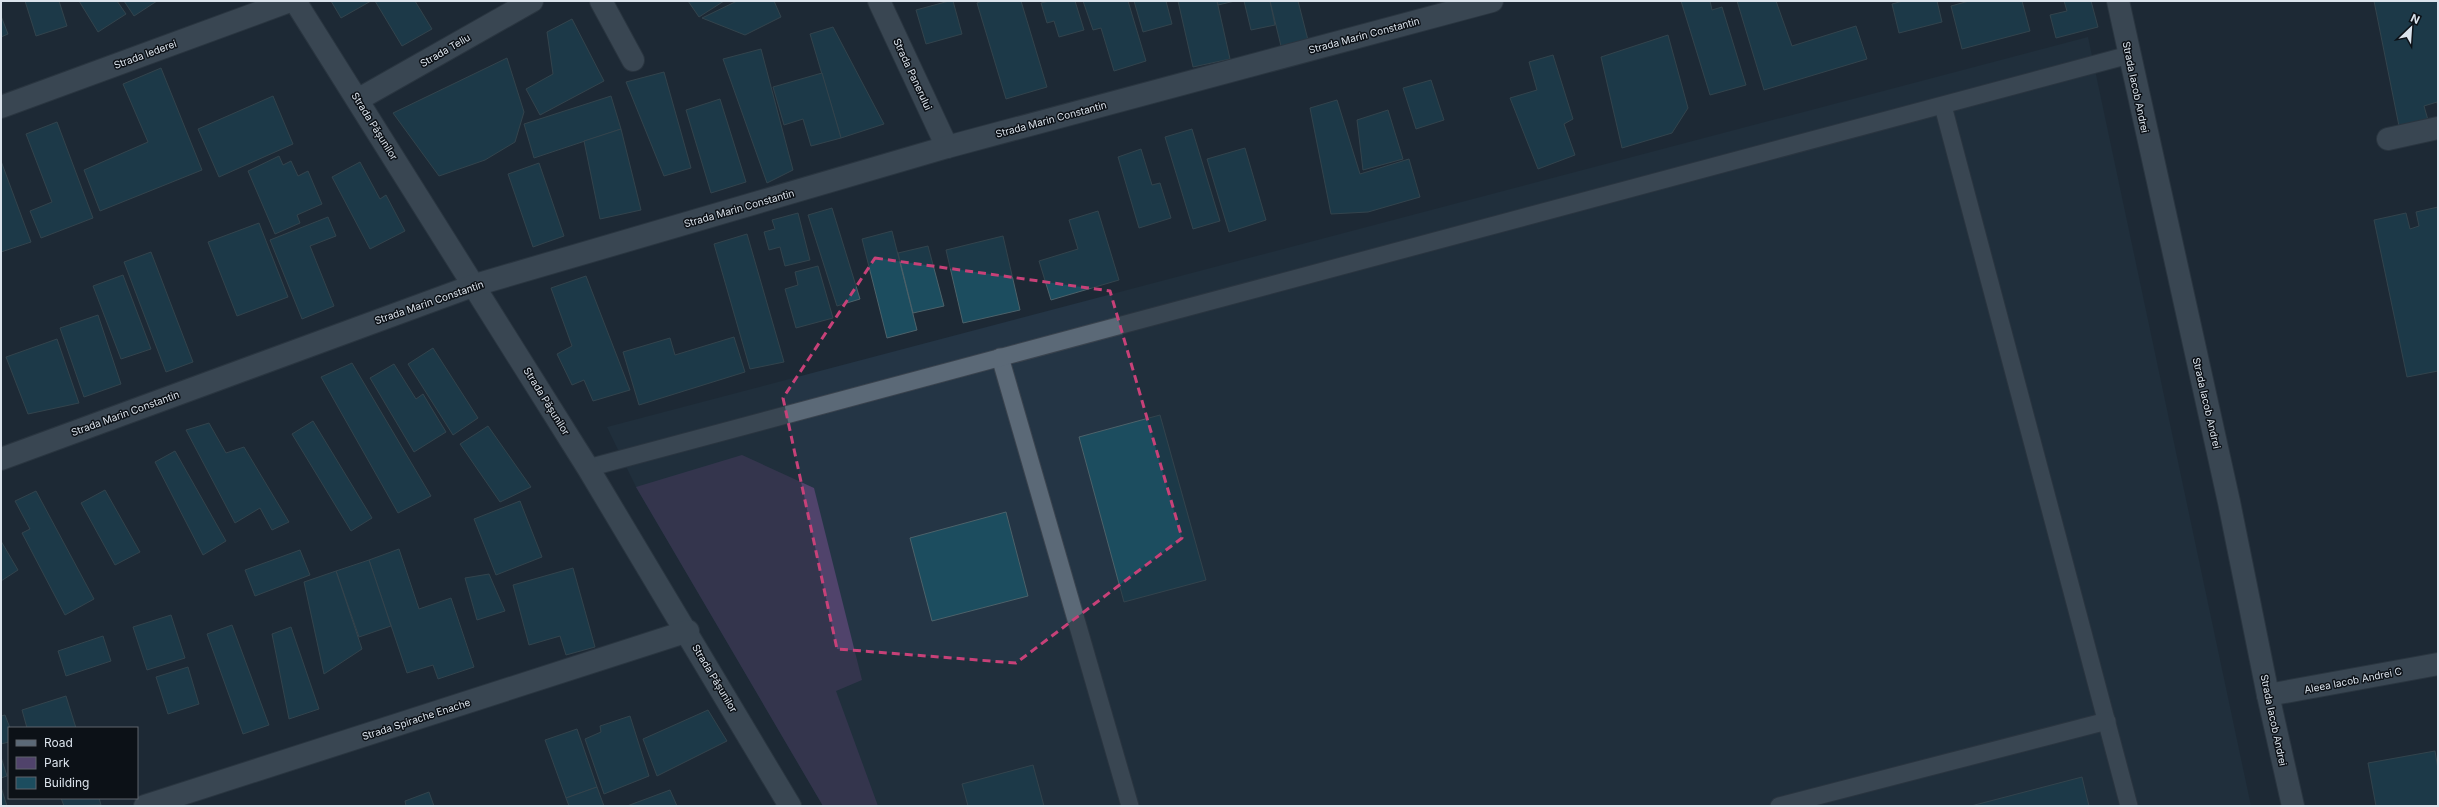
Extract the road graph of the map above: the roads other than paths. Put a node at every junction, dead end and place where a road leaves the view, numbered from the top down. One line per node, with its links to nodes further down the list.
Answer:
1 (290, 1): 12 (street, Strada Iederei)
2 (295, 1): 10 (street, Strada Pășunilor)
3 (532, 1): 10 (street, Strada Teliu)
4 (601, 1): 9 (street)
5 (879, 1): 15 (street, Strada Panerului)
6 (1492, 1): 15 (street, Strada Marin Constantin)
7 (2118, 1): 8 (street, Strada Iacob Andrei)
8 (2129, 55): 11 (lane); 22 (street, Strada Iacob Andrei)
9 (633, 60)
10 (359, 99): 16 (street, Strada Pășunilor)
11 (1943, 106): 17 (lane); 23 (lane)
12 (1, 107)
13 (2438, 128): 14 (street)
14 (2388, 139)
15 (947, 147): 16 (street, Strada Marin Constantin)
16 (475, 285): 18 (street, Strada Marin Constantin); 19 (street, Strada Pășunilor)
17 (1000, 358): 19 (lane); 26 (lane)
18 (1, 459)
19 (588, 468): 20 (street, Strada Pășunilor)
20 (688, 631): 24 (street, Strada Spirache Enache); 25 (street, Strada Pășunilor)
21 (2438, 664): 22 (street, Aleea Iacob Andrei C)
22 (2268, 695): 29 (street, Strada Iacob Andrei)
23 (2107, 722): 27 (lane); 28 (lane)
24 (145, 806)
25 (790, 806)
26 (1130, 806)
27 (1779, 806)
28 (2129, 806)
29 (2293, 806)

